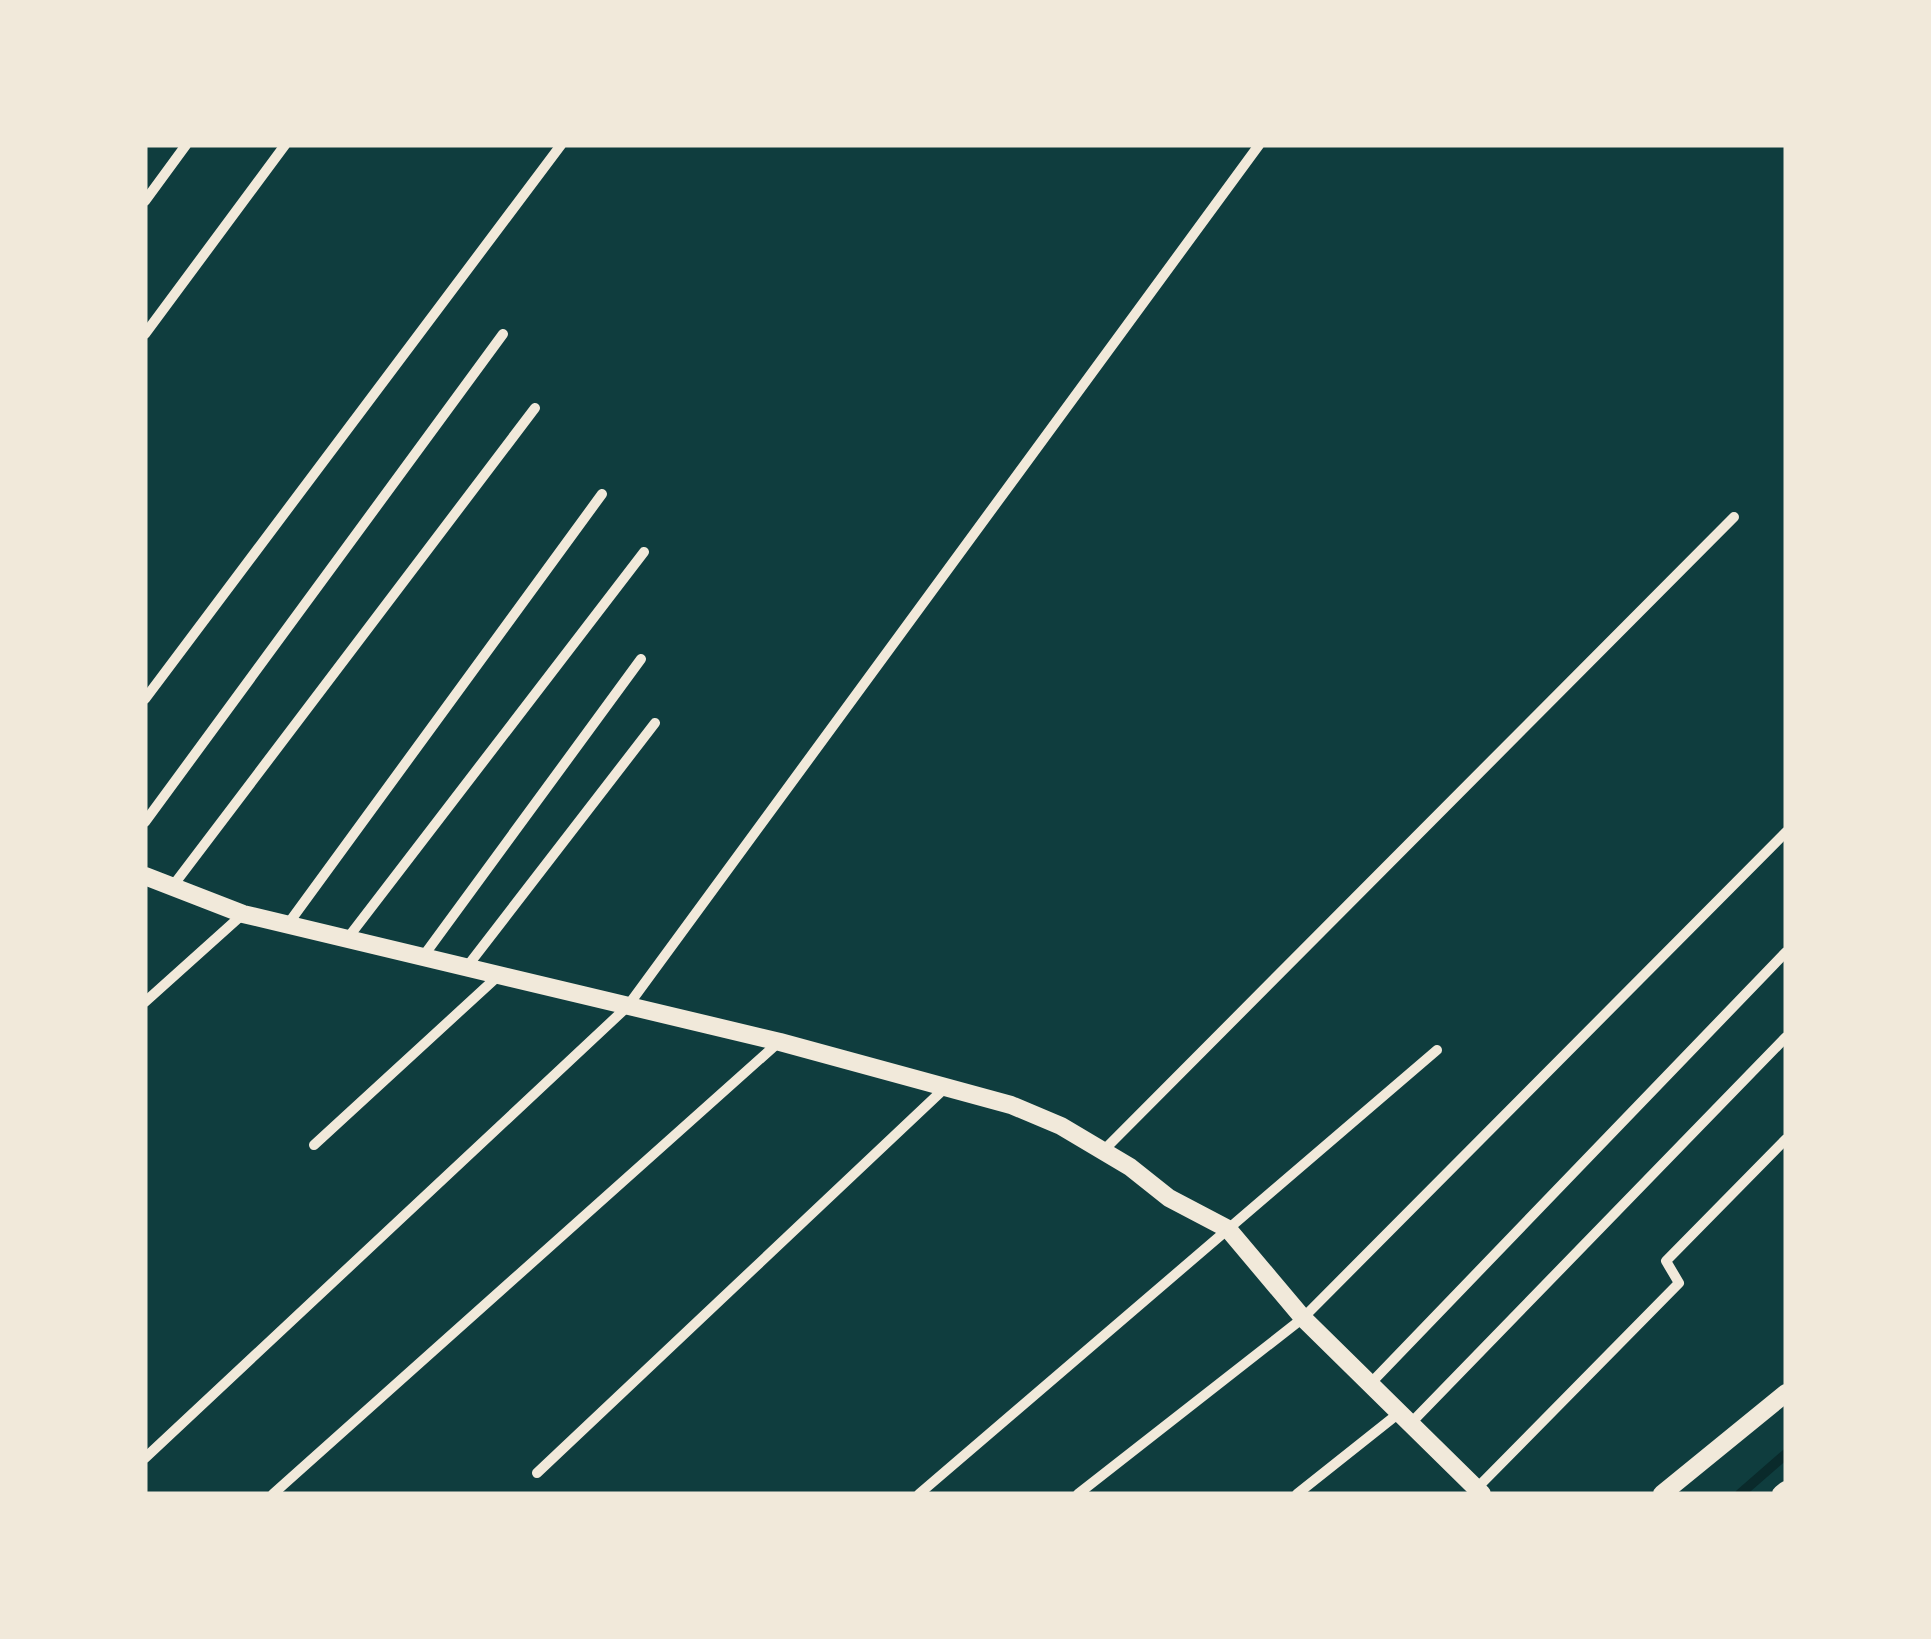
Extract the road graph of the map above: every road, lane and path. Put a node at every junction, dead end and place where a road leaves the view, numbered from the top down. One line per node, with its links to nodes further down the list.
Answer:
1 (186, 145): 5 (street)
2 (285, 145): 6 (street)
3 (561, 145): 13 (street)
4 (1258, 145): 26 (street)
5 (145, 201)
6 (145, 334)
7 (503, 334): 15 (street)
8 (535, 408): 17 (street)
9 (602, 494): 19 (street)
10 (1734, 518): 33 (street)
11 (644, 552): 20 (street)
12 (641, 658): 22 (street)
13 (145, 699)
14 (655, 724): 23 (street)
15 (145, 822)
16 (1786, 832): 35 (street)
17 (154, 884): 18 (street)
18 (243, 914): 19 (street); 25 (street)
19 (288, 925): 20 (street)
20 (346, 940): 22 (street)
21 (1786, 952): 36 (street)
22 (422, 958): 23 (street)
23 (465, 969): 24 (street)
24 (497, 977): 26 (street); 32 (street)
25 (145, 1002)
26 (628, 1007): 28 (street); 39 (street)
27 (1786, 1036): 38 (street)
28 (780, 1042): 30 (street); 42 (street)
29 (1437, 1050): 34 (street)
30 (947, 1086): 33 (street); 40 (street)
31 (1786, 1139): 41 (street)
32 (314, 1145)
33 (1104, 1150): 34 (street)
34 (1228, 1229): 35 (street); 43 (street)
35 (1302, 1318): 36 (street); 44 (street)
36 (1370, 1384): 38 (street)
37 (1786, 1393): 46 (street)
38 (1405, 1418): 41 (street); 45 (street)
39 (145, 1458)
40 (536, 1473)
41 (1479, 1491)
42 (273, 1494)
43 (918, 1494)
44 (1078, 1494)
45 (1297, 1494)
46 (1662, 1494)

